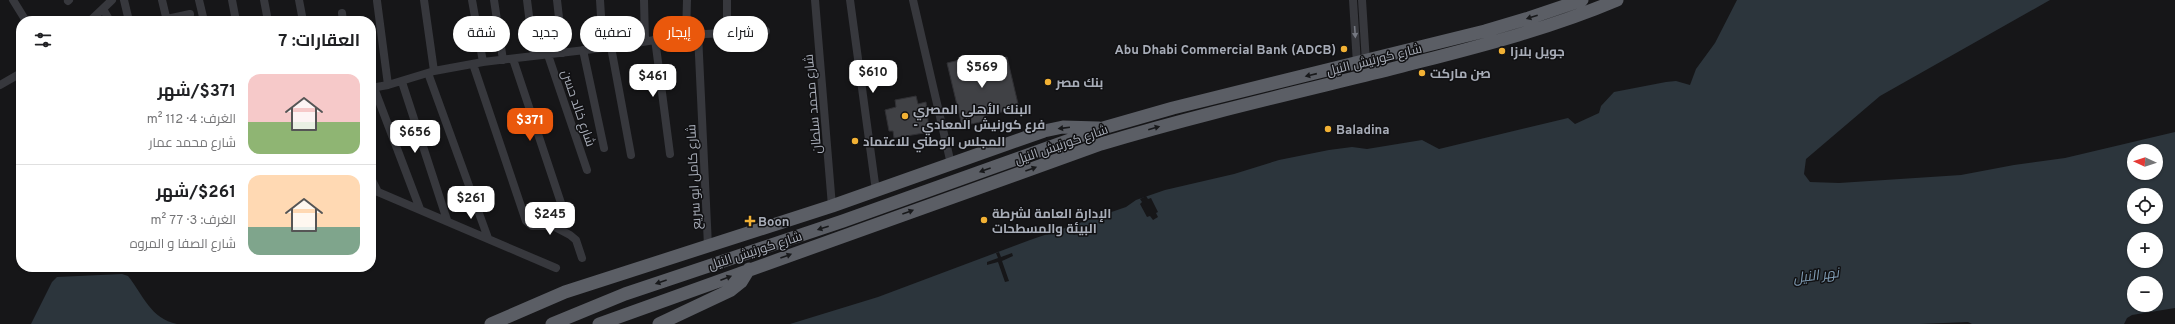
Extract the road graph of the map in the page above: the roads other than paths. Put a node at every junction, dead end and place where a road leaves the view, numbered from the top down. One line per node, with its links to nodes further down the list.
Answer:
1 (13, 0): 29 (street)
2 (112, 0): 27 (street)
3 (124, 0): 32 (street)
4 (162, 0): 33 (street)
5 (199, 0): 35 (street)
6 (232, 0): 36 (street)
7 (264, 0): 37 (street)
8 (299, 0): 38 (street)
9 (424, 0): 58 (street)
10 (472, 0): 55 (street)
11 (494, 0): 54 (street)
12 (527, 0): 52 (street)
13 (557, 0): 50 (street)
14 (600, 0): 39 (street)
15 (644, 0): 40 (street)
16 (688, 0): 41 (street)
17 (727, 0): 42 (street)
18 (815, 0): 74 (street, شارع محمد سلطان)
19 (850, 0): 72 (street)
20 (913, 0): 69 (street)
21 (1353, 0): 56 (street, one-way to 56)
22 (1362, 0): 56 (street)
23 (1582, 0): 26 (highway, شارع كورنيش النيل)
24 (1617, 0): 83 (highway, شارع كورنيش النيل, one-way to 24)
25 (377, 2): 62 (street)
26 (1558, 4): 56 (highway, شارع كورنيش النيل, one-way to 56)
27 (103, 9): 30 (street); 31 (street)
28 (190, 14): 34 (street)
29 (23, 16)
30 (95, 16)
31 (107, 16)
32 (128, 16)
33 (166, 16)
34 (182, 16)
35 (203, 16)
36 (235, 16)
37 (267, 16)
38 (302, 16)
39 (602, 16)
40 (644, 16)
41 (687, 16)
42 (727, 16)
43 (653, 39): 44 (street)
44 (645, 40)
45 (580, 50): 50 (street)
46 (583, 52): 66 (street)
47 (608, 52): 68 (street)
48 (657, 52): 67 (street)
49 (699, 52): 80 (street, شارع كامل ابو سريع)
50 (563, 53): 51 (street)
51 (548, 54): 52 (street); 70 (street, شارع خالد حسن)
52 (534, 56): 53 (street)
53 (513, 59): 54 (street); 76 (street)
54 (503, 60): 55 (street)
55 (483, 62): 57 (street)
56 (1362, 63): 65 (highway, شارع كورنيش النيل, one-way to 65)
57 (473, 64): 58 (street); 81 (street)
58 (431, 72): 60 (street); 79 (street)
59 (16, 76): 61 (street)
60 (402, 82): 62 (street); 77 (street)
61 (0, 85)
62 (388, 86): 63 (street)
63 (376, 88)
64 (376, 98): 75 (street)
65 (1103, 128): 69 (highway, one-way to 69); 78 (highway, شارع كورنيش النيل, one-way to 78)
66 (604, 148)
67 (670, 154)
68 (631, 155)
69 (951, 164): 72 (highway)
70 (587, 170)
71 (376, 188): 75 (street)
72 (876, 191): 73 (highway)
73 (858, 197): 74 (highway); 78 (highway)
74 (832, 206): 80 (highway)
75 (420, 209): 77 (street)
76 (566, 218)
77 (447, 220): 79 (street)
78 (843, 221): 85 (highway, شارع كورنيش النيل, one-way to 85)
79 (488, 238): 82 (street)
80 (708, 246): 84 (highway)
81 (582, 258)
82 (556, 268)
83 (749, 269): 86 (highway, شارع كورنيش النيل, one-way to 83); 87 (highway)
84 (491, 324)
85 (552, 324)
86 (599, 324)
87 (659, 324)

